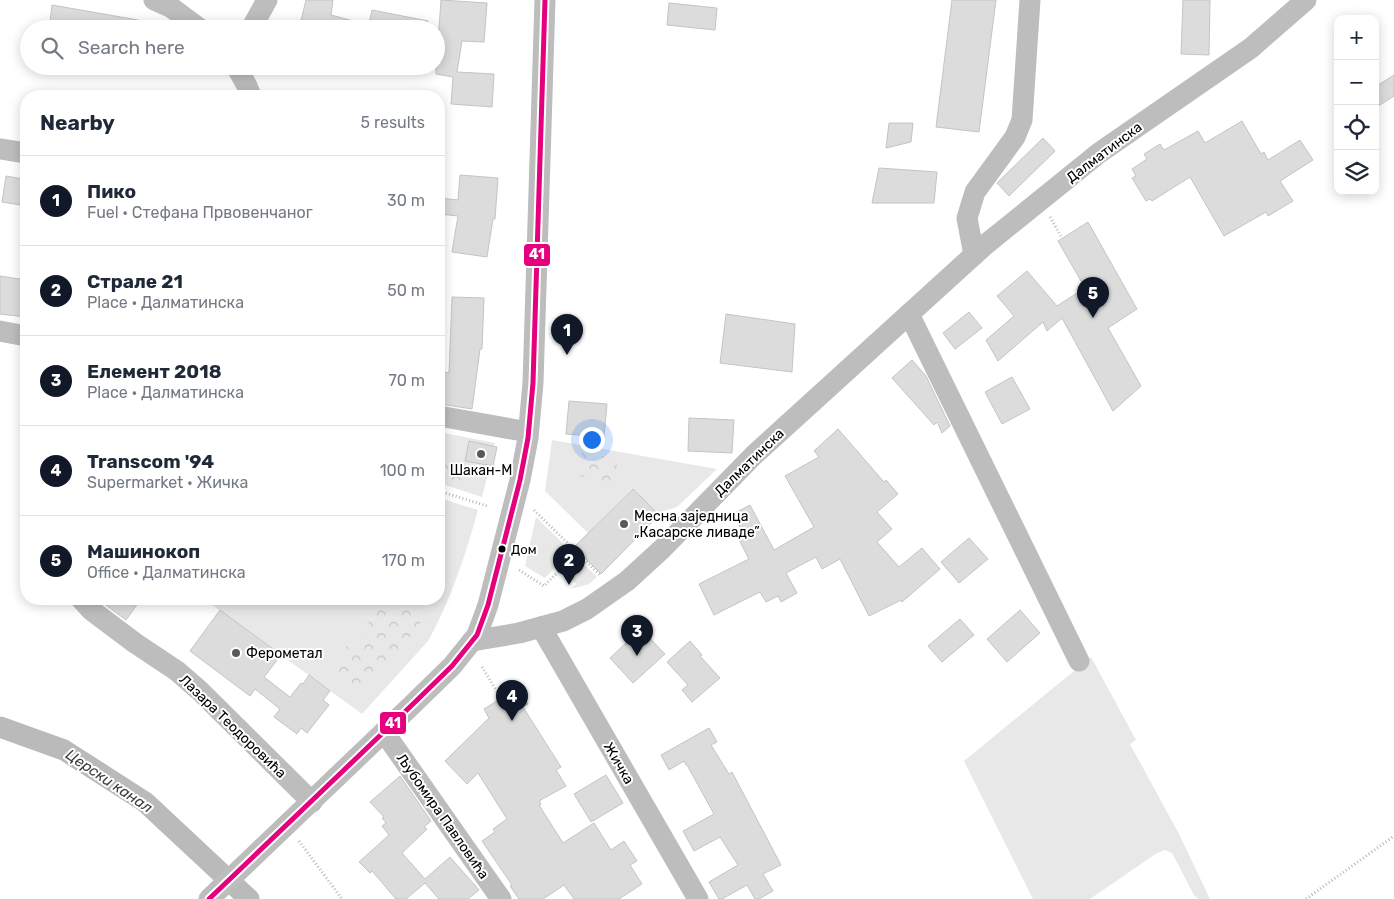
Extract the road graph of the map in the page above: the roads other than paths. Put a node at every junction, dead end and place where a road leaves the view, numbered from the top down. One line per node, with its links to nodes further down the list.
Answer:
1 (154, 0): 7 (street)
2 (268, 0): 8 (street)
3 (545, 0): 19 (street)
4 (1030, 0): 14 (street)
5 (1281, 0): 9 (street)
6 (1306, 0): 9 (street, Далматинска)
7 (188, 20)
8 (256, 20)
9 (1280, 22): 14 (street, Далматинска)
10 (242, 75): 11 (street)
11 (248, 90)
12 (0, 148): 13 (street)
13 (20, 152)
14 (974, 256): 15 (street, Далматинска)
15 (910, 314): 21 (street, Далматинска); 23 (street)
16 (0, 331): 17 (street)
17 (20, 335)
18 (445, 417): 19 (street)
19 (528, 432): 22 (street)
20 (86, 605): 25 (street, Лазара Теодоровића)
21 (540, 627): 22 (street, Далматинска); 28 (street, Жичка)
22 (472, 641): 24 (street)
23 (1079, 661)
24 (384, 732): 25 (street); 27 (street, Љубомира Павловића)
25 (312, 802): 26 (street)
26 (209, 899)
27 (501, 899)
28 (698, 899)

